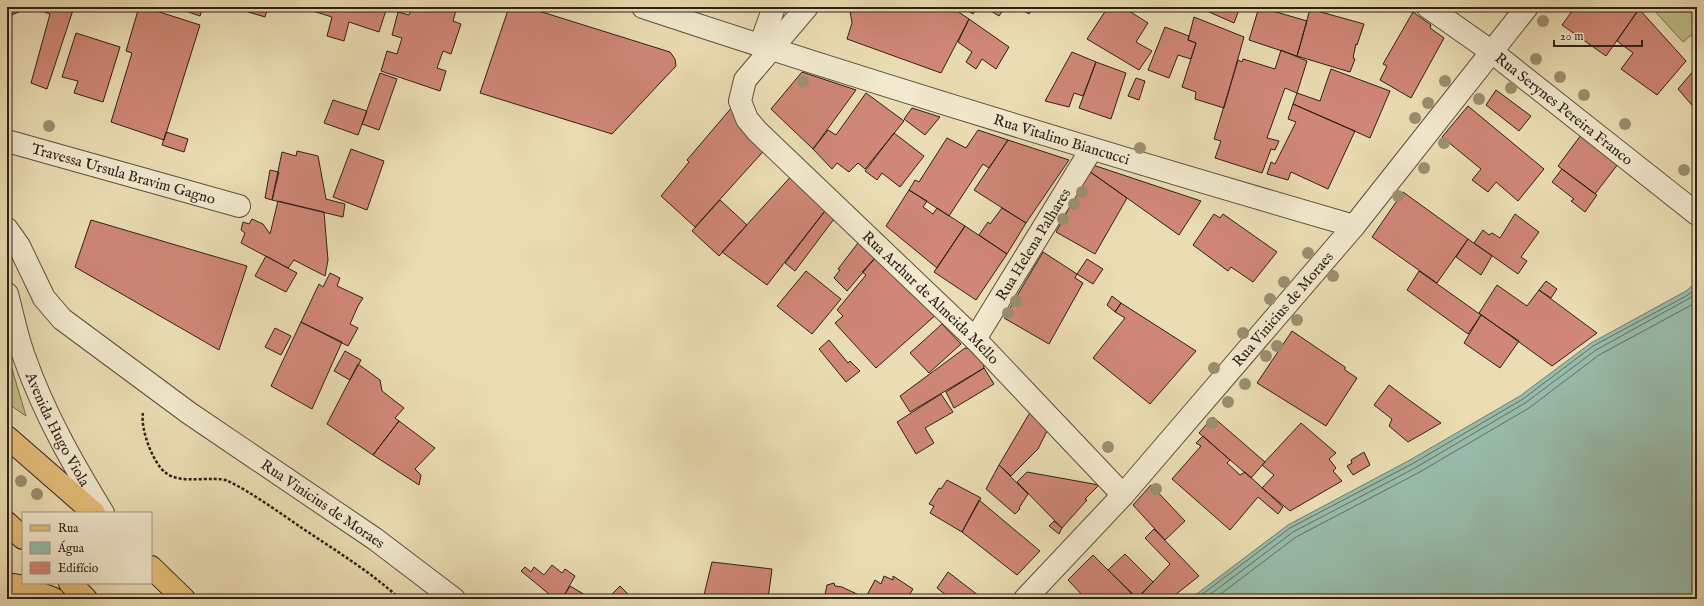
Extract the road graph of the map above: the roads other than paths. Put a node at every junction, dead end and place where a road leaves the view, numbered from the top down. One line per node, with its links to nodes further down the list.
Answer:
1 (643, 7): 6 (street, Rua Vitalino Biancucci)
2 (774, 7): 6 (street)
3 (807, 7): 6 (street)
4 (1428, 7): 7 (street, Rua Serynes Pereira Franco)
5 (1527, 7): 7 (street, Rua Vinicius de Moraes)
6 (766, 48): 9 (street, Rua Vitalino Biancucci); 15 (street, Rua Arthur de Almeida Mello)
7 (1492, 52): 11 (street, Rua Serynes Pereira Franco); 12 (street, Rua Vinicius de Moraes)
8 (7, 141): 10 (street, Travessa Ursula Bravim Gagno)
9 (1091, 150): 12 (street, Rua Vitalino Biancucci); 15 (street, Rua Helena Palhares)
10 (239, 206)
11 (1697, 214)
12 (1354, 226): 17 (street, Rua Vinicius de Moraes)
13 (7, 229): 28 (street, Rua Vinicius de Moraes)
14 (7, 294): 19 (street, Avenida Hugo Viola)
15 (975, 339): 17 (street, Rua Arthur de Almeida Mello)
16 (7, 437): 18 (main road)
17 (1123, 496): 29 (street, Rua Vinicius de Moraes)
18 (93, 512)
19 (102, 512)
20 (7, 523): 21 (main road)
21 (22, 537)
22 (152, 567): 27 (main road)
23 (7, 584): 25 (main road)
24 (71, 584): 26 (main road)
25 (54, 599)
26 (86, 599)
27 (184, 599)
28 (454, 599)
29 (1025, 599)

